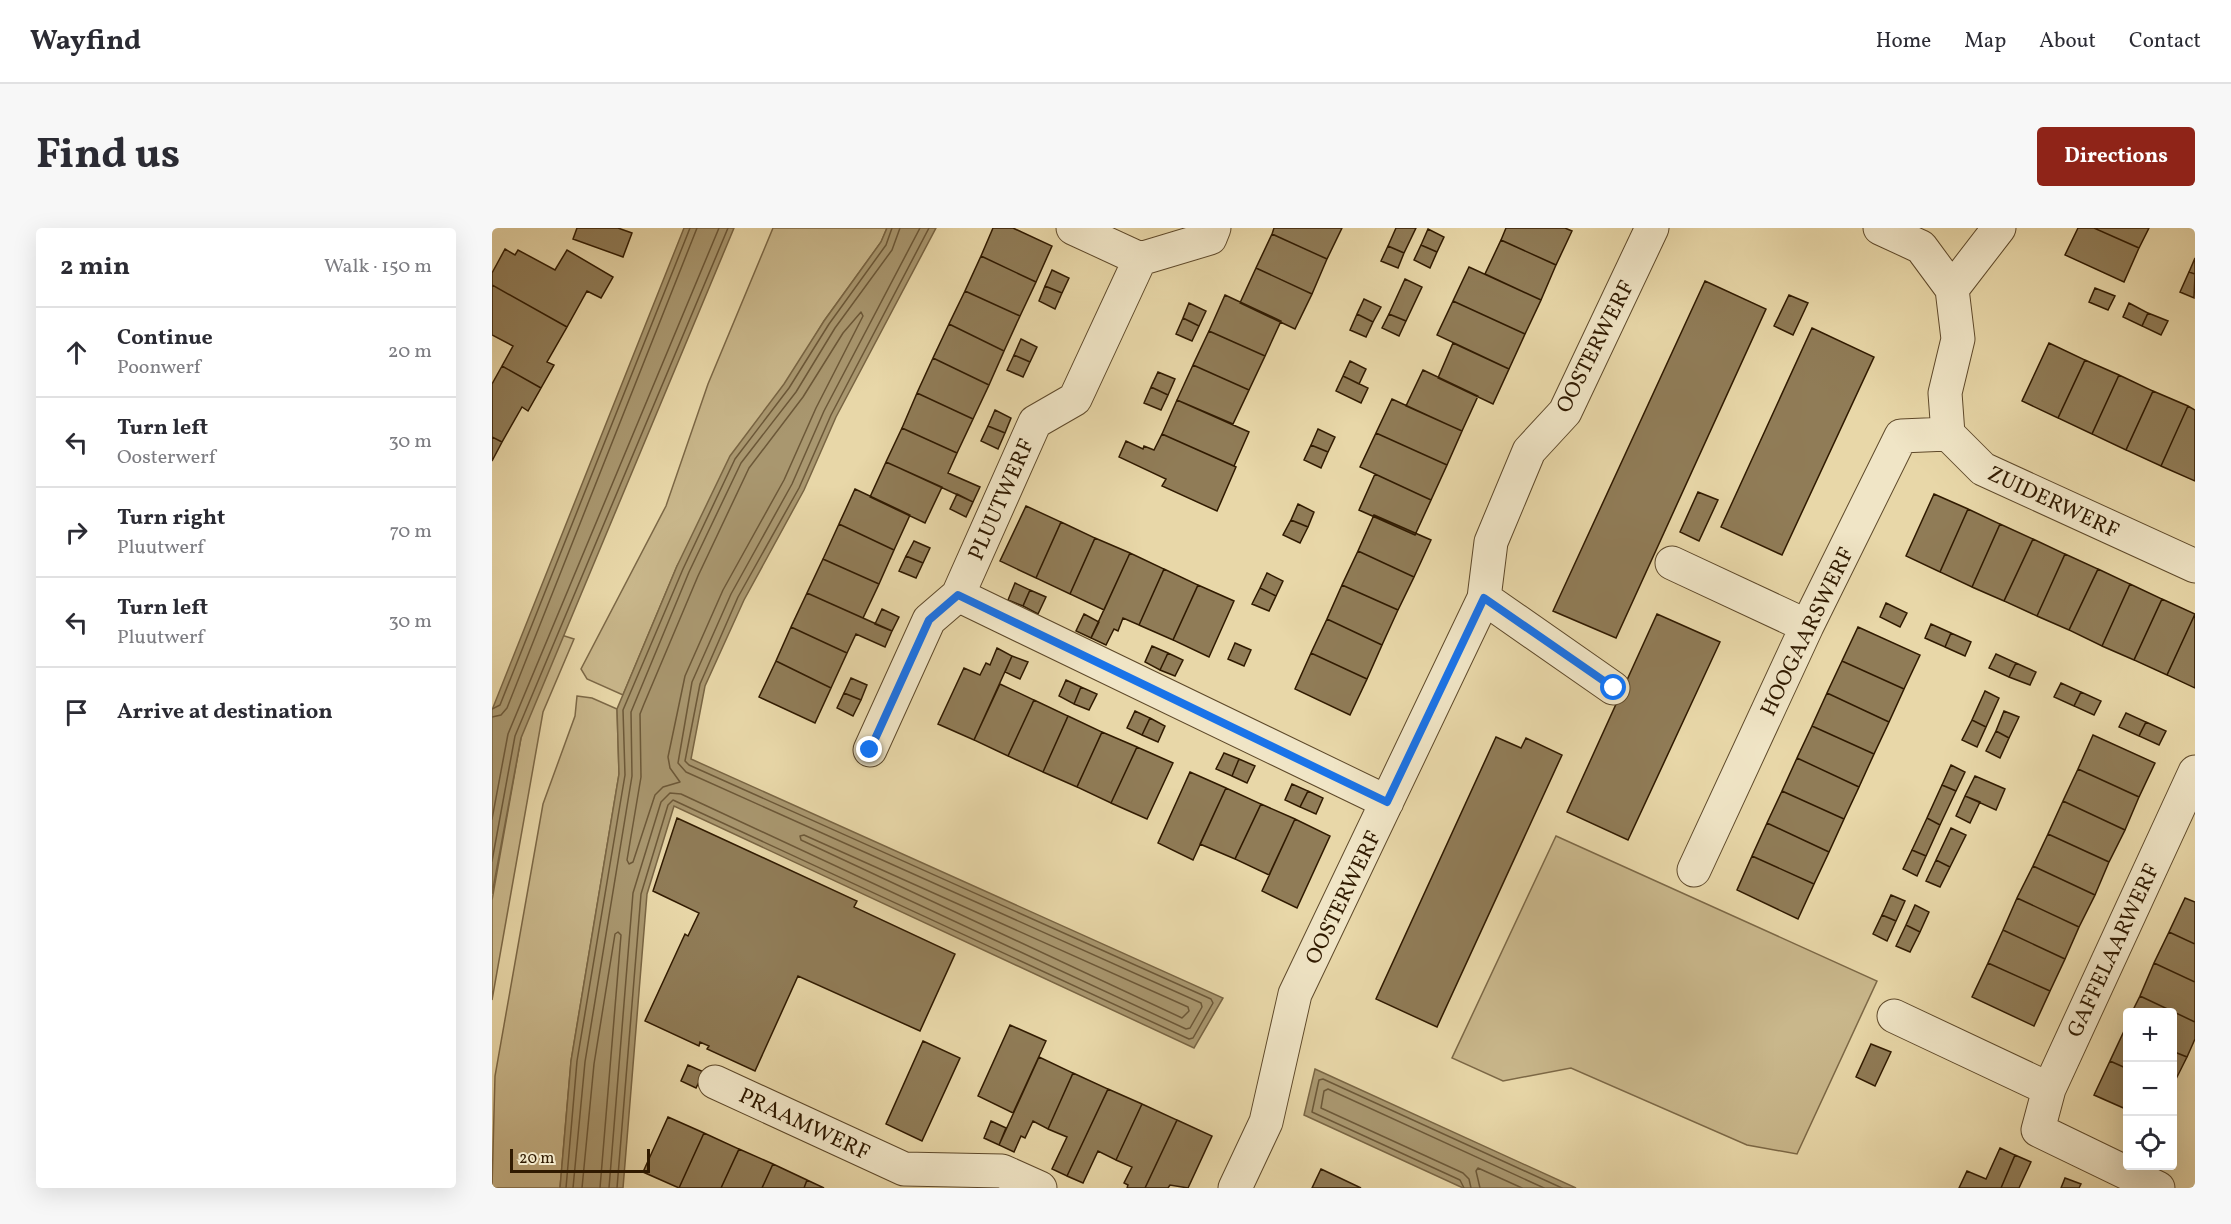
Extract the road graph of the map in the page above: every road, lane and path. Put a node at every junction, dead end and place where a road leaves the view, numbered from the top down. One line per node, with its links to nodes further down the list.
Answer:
1 (1073, 228): 6 (street)
2 (1214, 228): 6 (street)
3 (1652, 228): 12 (street, OOSTERWERF)
4 (1880, 228): 7 (street)
5 (1999, 228): 7 (street)
6 (1140, 259): 11 (street, PLUUTWERF)
7 (1952, 289): 8 (street)
8 (1948, 434): 10 (street, ZUIDERWERF); 13 (street, HOOGAARSWERF)
9 (1672, 563): 13 (street)
10 (2195, 567)
11 (958, 595): 15 (street, PLUUTWERF); 17 (street)
12 (1484, 598): 14 (street); 17 (street, OOSTERWERF)
13 (1807, 626): 19 (street, HOOGAARSWERF)
14 (1614, 688)
15 (870, 750)
16 (2195, 771): 18 (street, GAFFELAARWERF)
17 (1387, 802): 25 (street, OOSTERWERF)
18 (2185, 817): 22 (street, GAFFELAARWERF)
19 (1694, 870)
20 (1894, 1016): 22 (street)
21 (716, 1082): 23 (street, PRAAMWERF)
22 (2049, 1089): 26 (street, GAFFELAARWERF)
23 (999, 1179): 24 (street, PRAAMWERF)
24 (1040, 1188)
25 (1235, 1188)
26 (2158, 1188)

